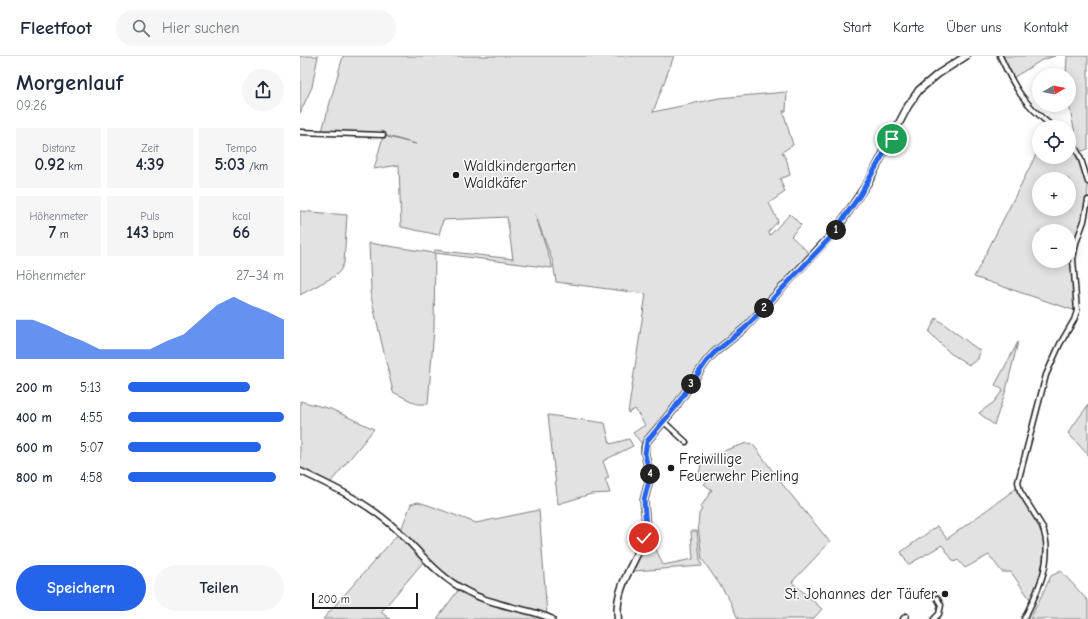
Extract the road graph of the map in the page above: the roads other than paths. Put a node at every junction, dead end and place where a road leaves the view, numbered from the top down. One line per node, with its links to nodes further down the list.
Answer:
1 (966, 56): 9 (main road)
2 (1000, 56): 3 (street)
3 (1045, 120)
4 (300, 132): 5 (street)
5 (383, 135)
6 (1076, 149): 7 (street)
7 (1088, 182)
8 (1088, 200): 16 (street)
9 (664, 422): 10 (street); 14 (main road)
10 (686, 442)
11 (300, 471): 13 (street)
12 (937, 598): 15 (street)
13 (552, 619)
14 (618, 619)
15 (934, 619)
16 (1024, 619)

